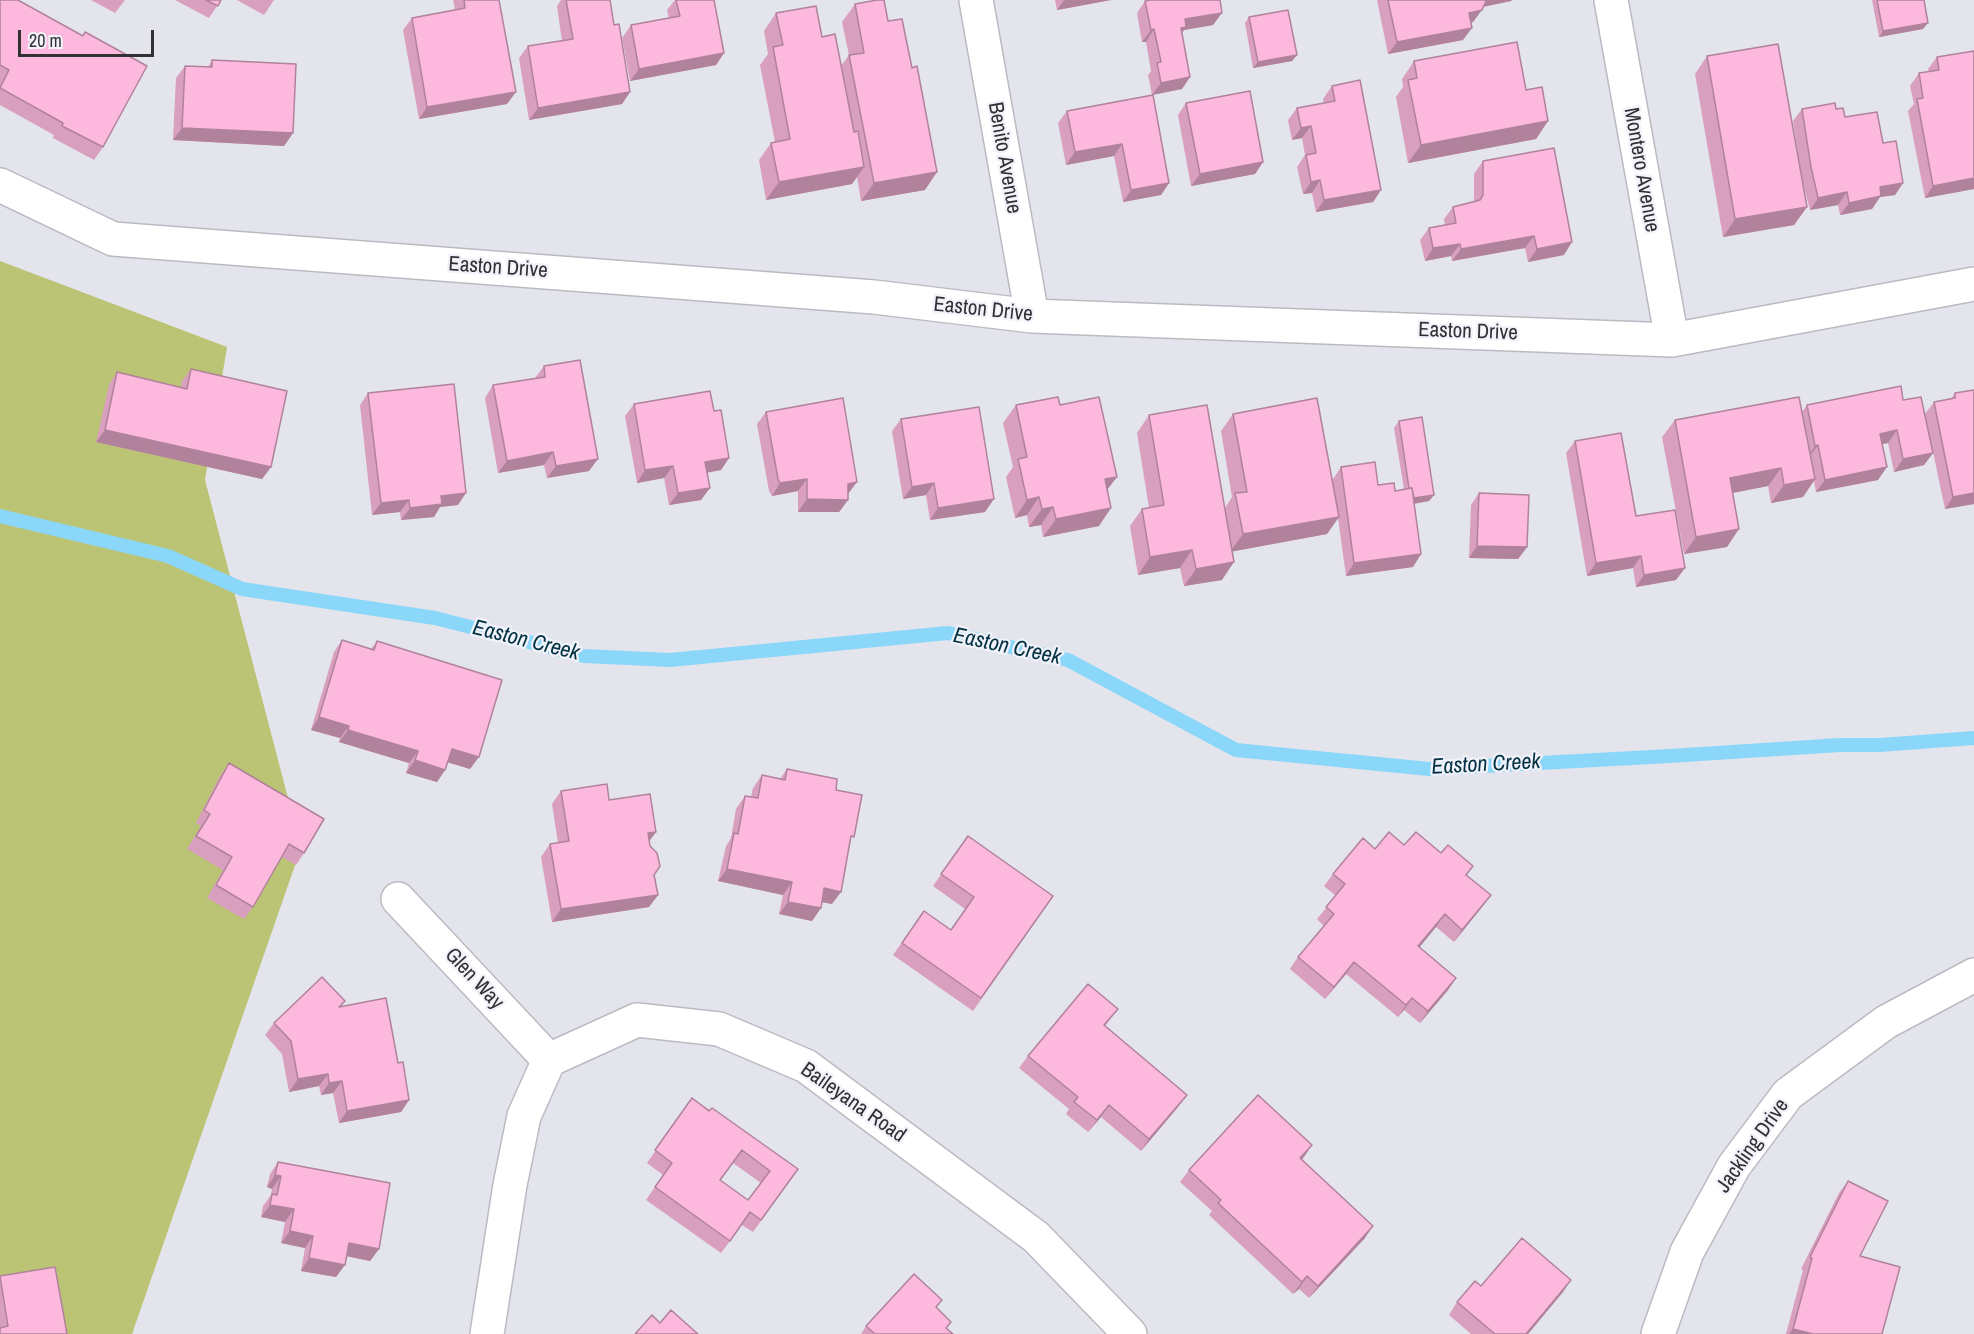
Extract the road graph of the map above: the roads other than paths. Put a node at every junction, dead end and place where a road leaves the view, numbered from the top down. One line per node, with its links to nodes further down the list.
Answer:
1 (976, 0): 5 (street, Benito Avenue)
2 (1611, 0): 6 (street, Montero Avenue)
3 (0, 185): 5 (street, Easton Drive)
4 (1974, 284): 6 (street, Easton Drive)
5 (1032, 316): 6 (street, Easton Drive)
6 (1671, 340)
7 (398, 898): 9 (street, Glen Way)
8 (1974, 975): 12 (street, Jackling Drive)
9 (549, 1060): 10 (street); 11 (street, Baileyana Road)
10 (487, 1334)
11 (1130, 1334)
12 (1658, 1334)

